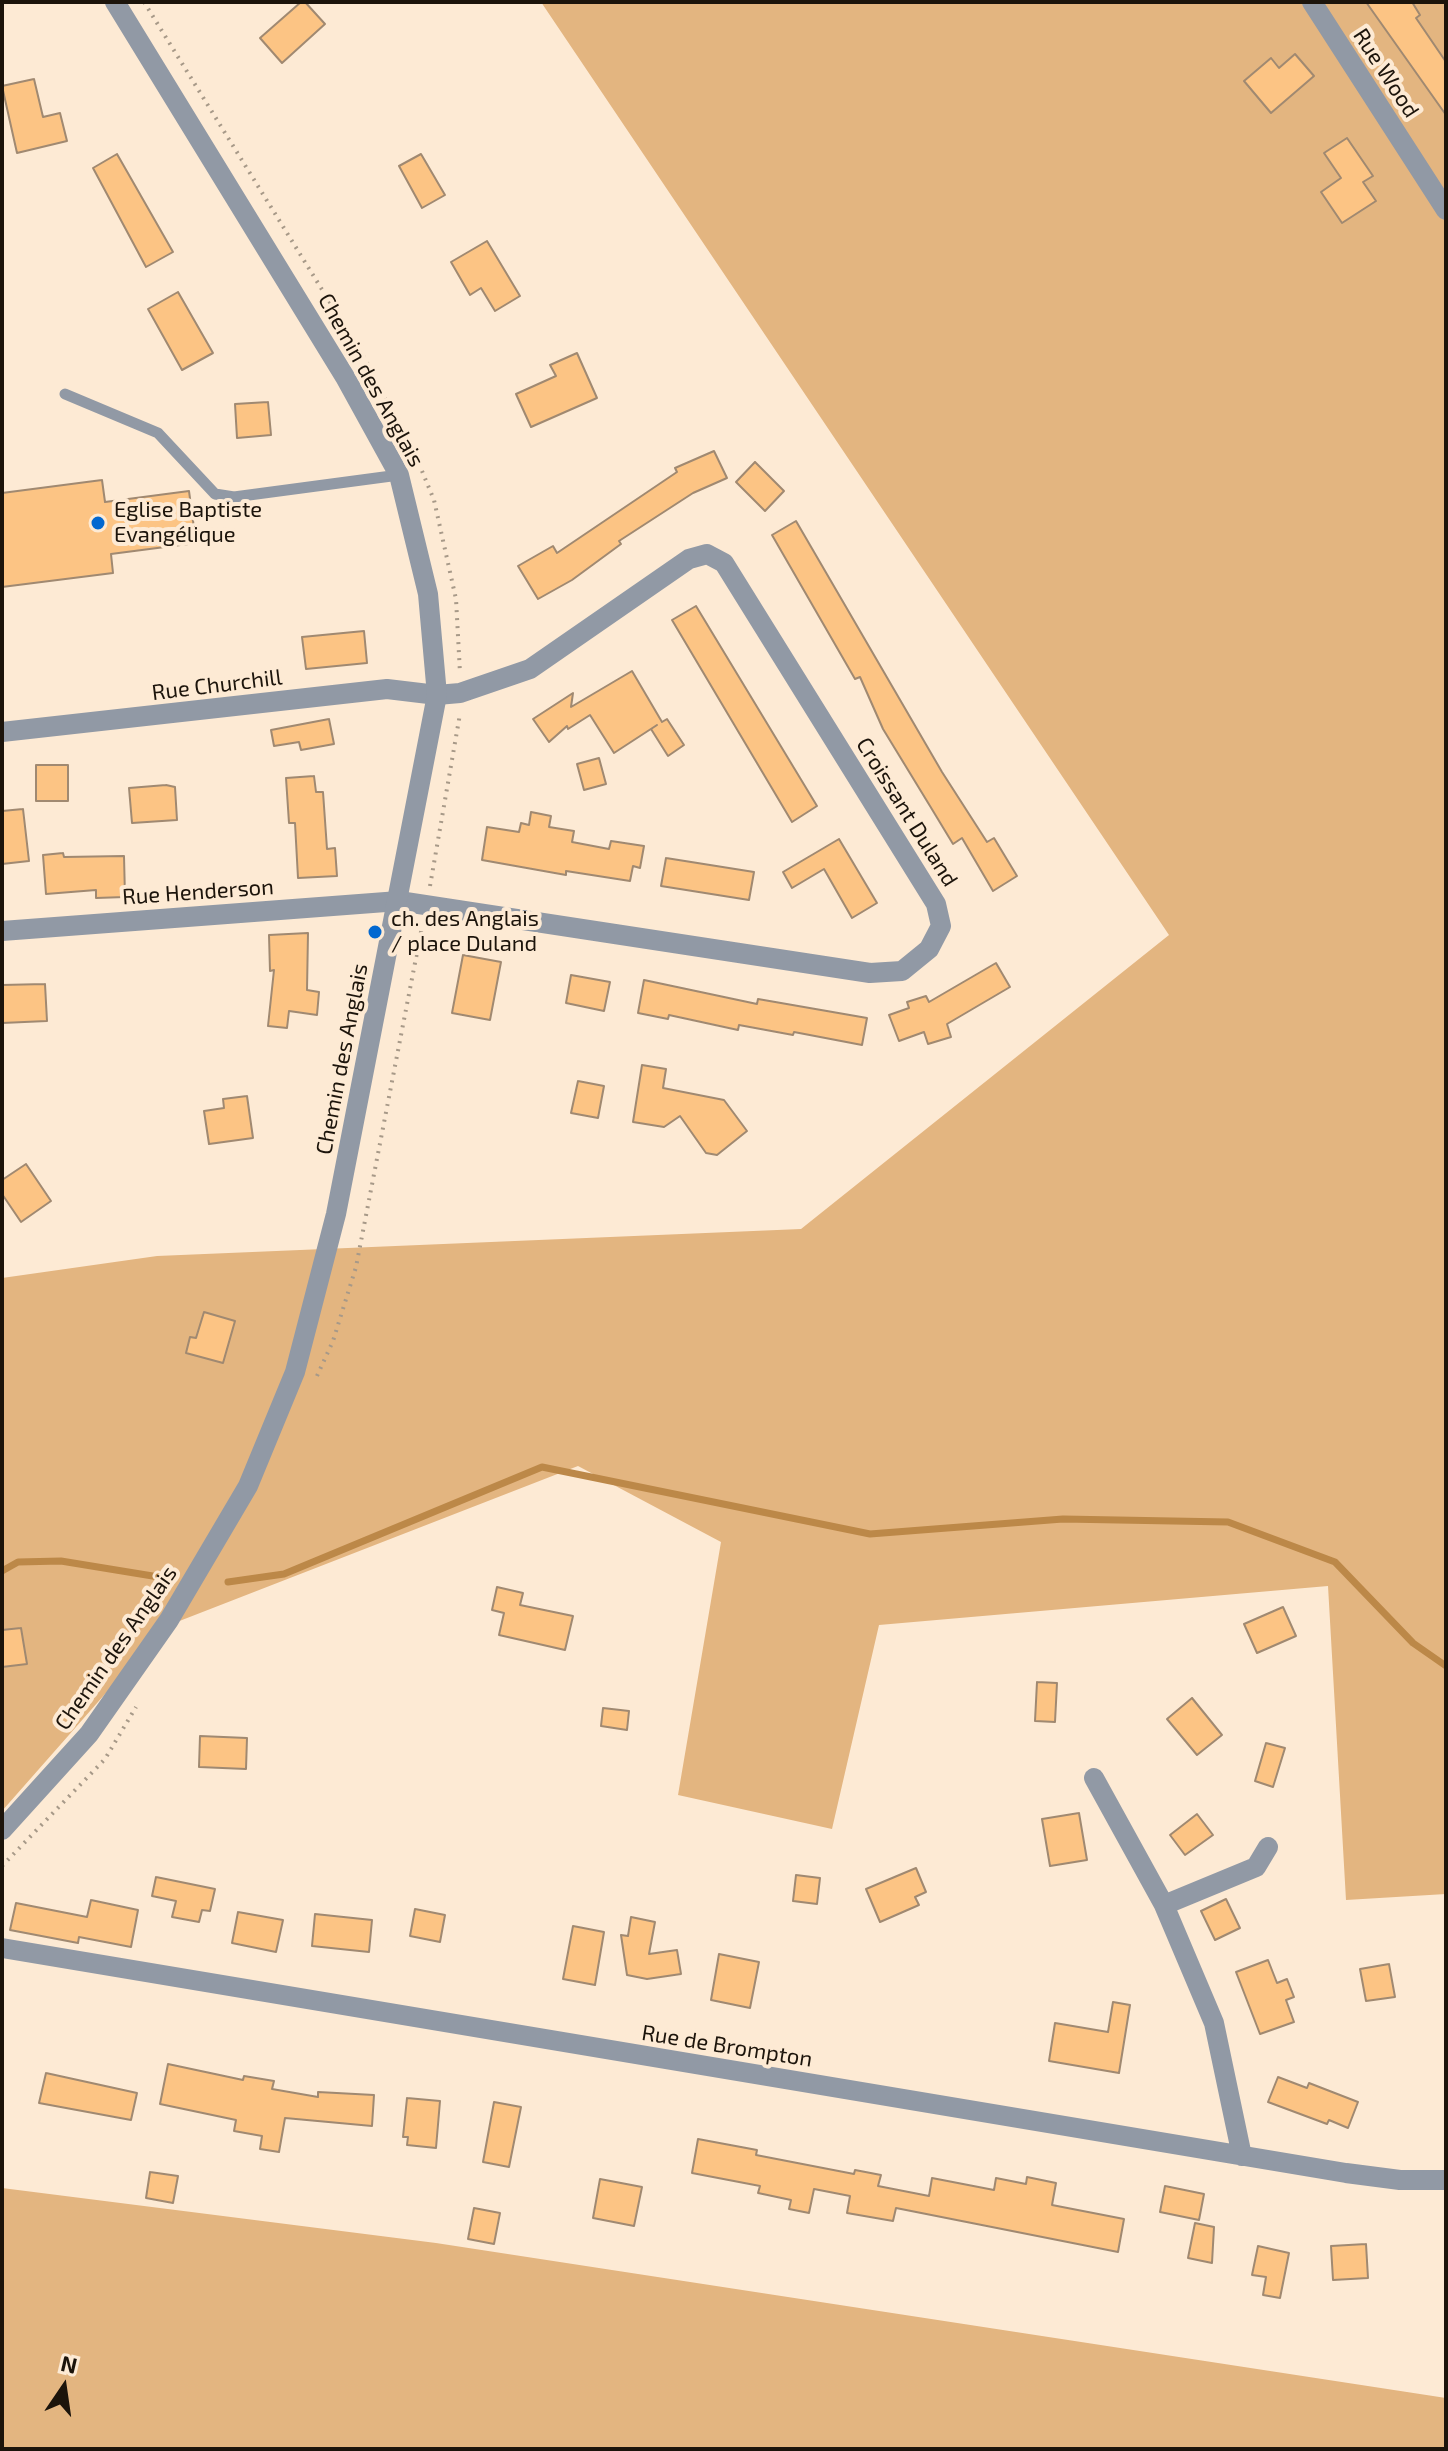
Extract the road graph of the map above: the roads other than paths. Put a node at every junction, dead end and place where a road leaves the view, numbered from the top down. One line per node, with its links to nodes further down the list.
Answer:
1 (115, 2): 5 (street, Chemin des Anglais)
2 (1312, 2): 3 (street, Rue Wood)
3 (1446, 210)
4 (65, 394): 5 (lane)
5 (399, 475): 6 (street, Chemin des Anglais)
6 (437, 695): 7 (street, Rue Churchill); 8 (street, Chemin des Anglais); 8 (street, Croissant Duland)
7 (2, 732)
8 (399, 901): 9 (street, Rue Henderson); 11 (street, Chemin des Anglais)
9 (2, 931)
10 (1094, 1778): 13 (street)
11 (2, 1830)
12 (1268, 1847): 13 (street)
13 (1164, 1905): 15 (street)
14 (2, 1948): 15 (street, Rue de Brompton)
15 (1242, 2156): 16 (street, Rue de Brompton)
16 (1446, 2180)

